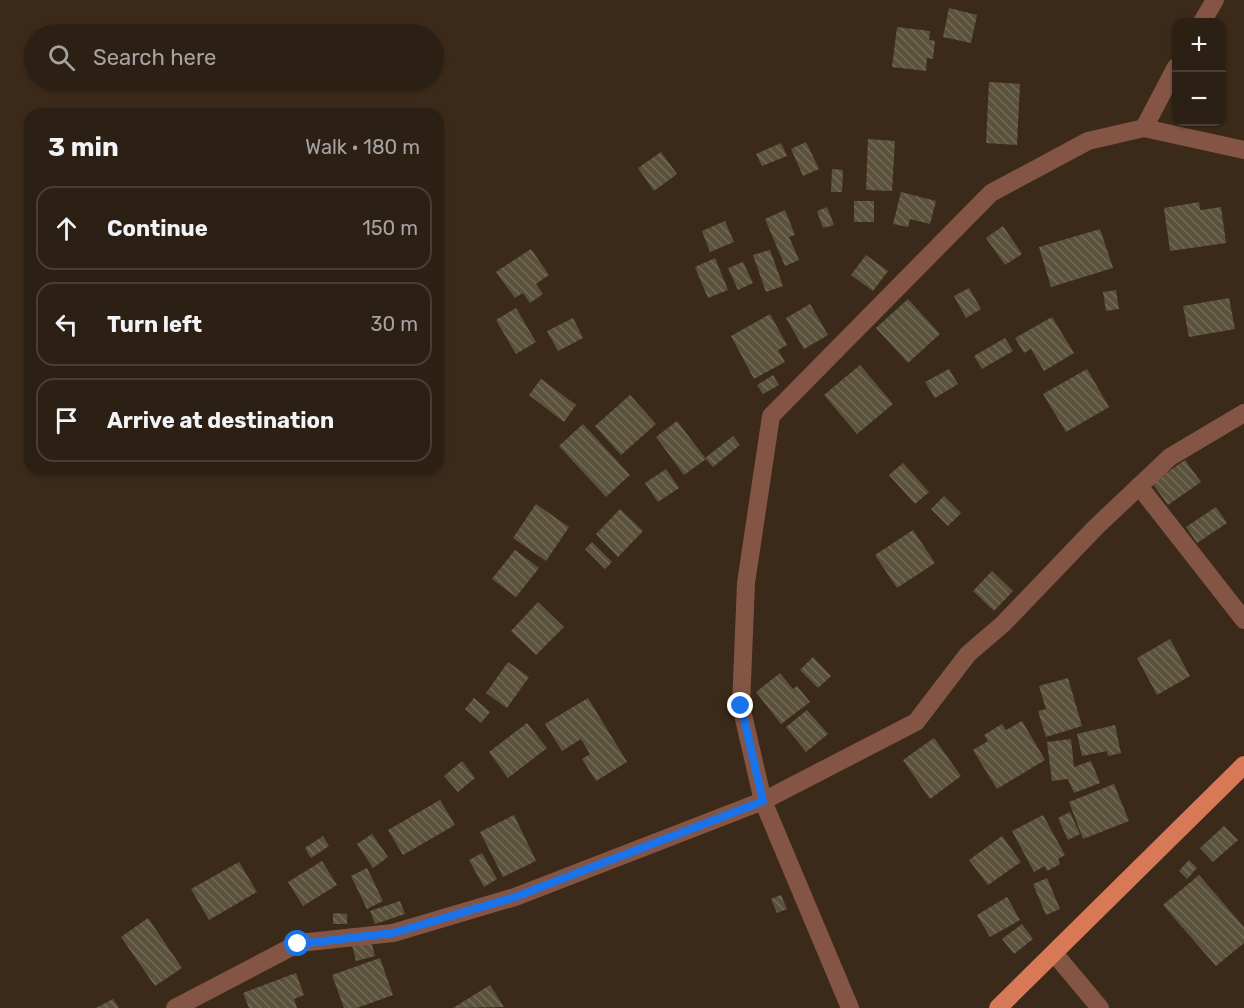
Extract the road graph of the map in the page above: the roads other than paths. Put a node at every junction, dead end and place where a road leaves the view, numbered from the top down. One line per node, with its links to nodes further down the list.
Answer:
1 (1215, 0): 2 (street)
2 (1204, 18)
3 (1173, 72): 4 (street)
4 (1144, 128): 5 (street); 10 (street)
5 (1244, 150)
6 (1244, 413): 7 (street)
7 (1139, 486): 8 (street); 10 (street)
8 (1244, 620)
9 (1244, 765): 11 (main road)
10 (763, 801): 12 (street); 13 (street)
11 (1054, 953): 14 (main road); 15 (street)
12 (175, 1008)
13 (850, 1008)
14 (998, 1008)
15 (1100, 1008)

